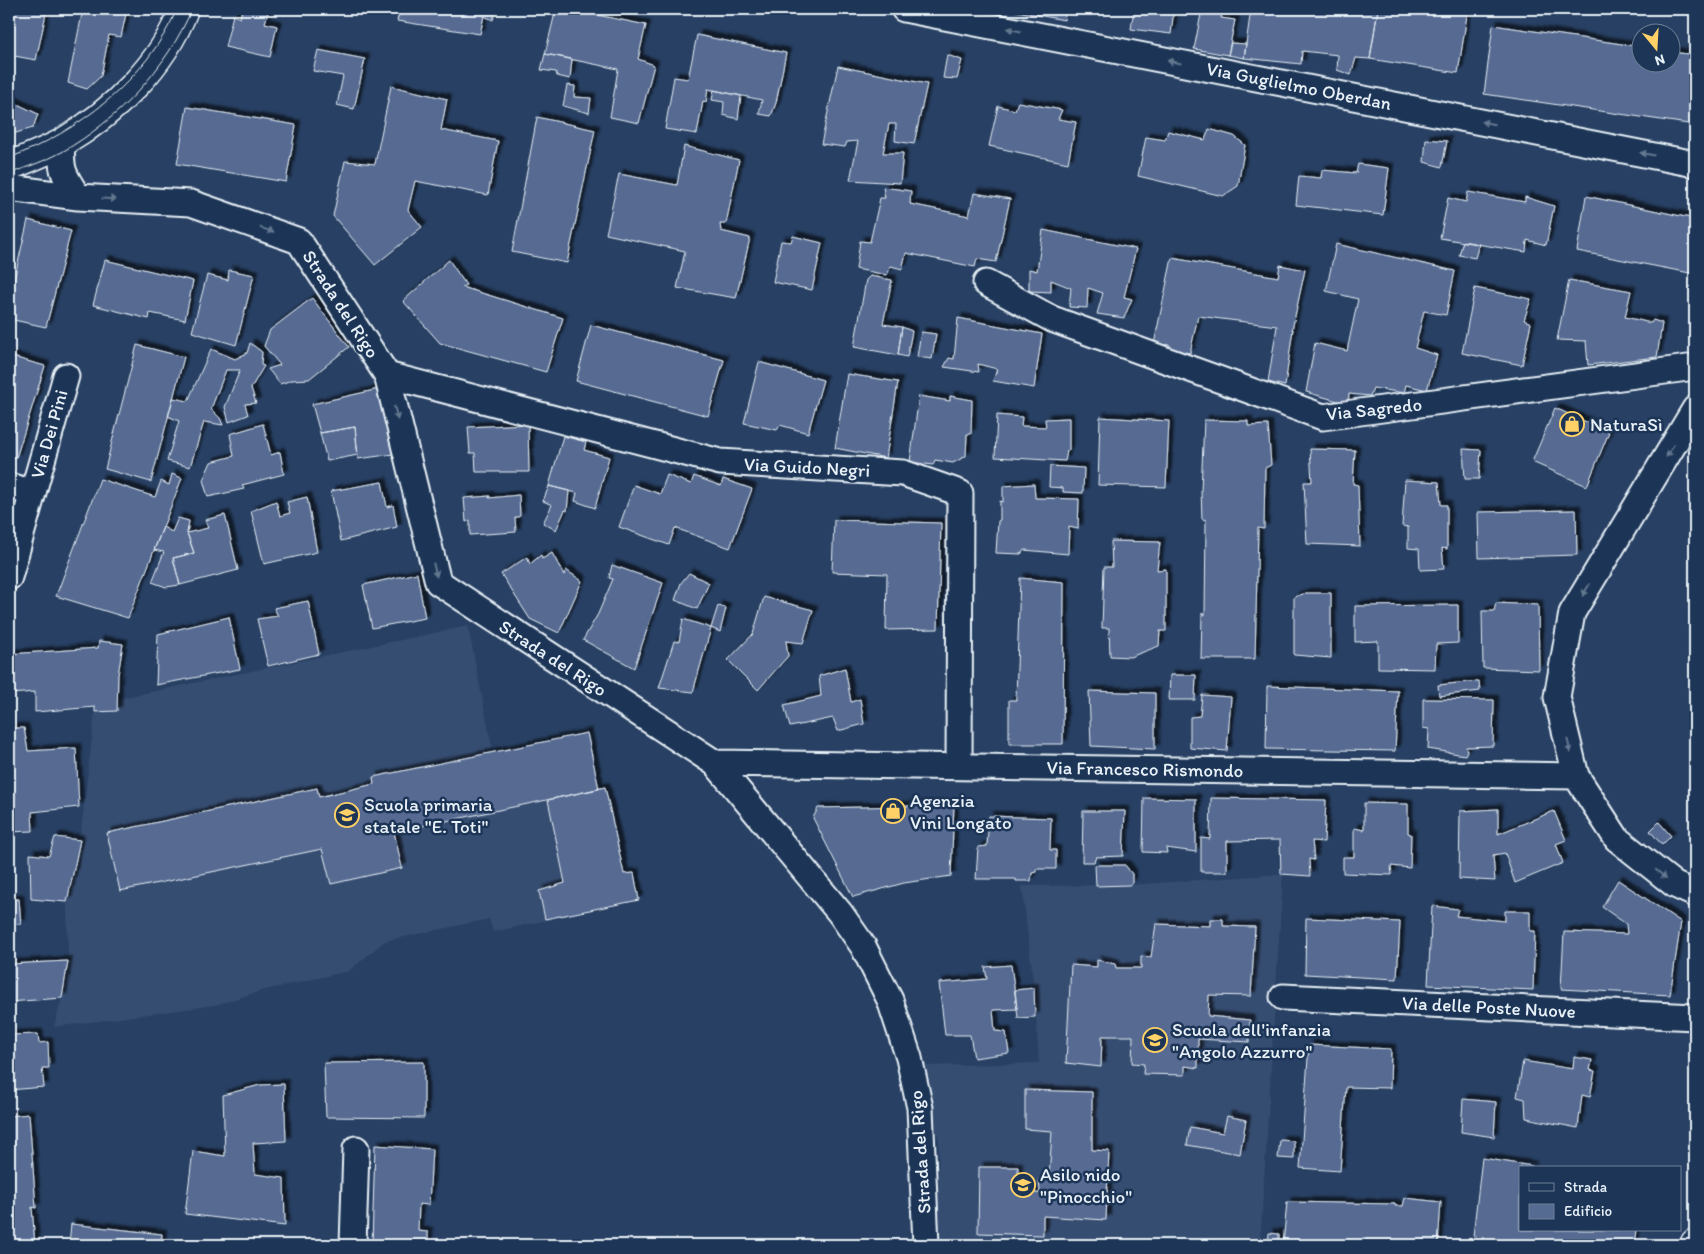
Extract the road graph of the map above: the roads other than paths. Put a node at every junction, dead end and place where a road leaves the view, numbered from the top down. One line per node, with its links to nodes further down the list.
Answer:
1 (184, 9): 3 (street)
2 (904, 9): 4 (street, Via Guglielmo Oberdan, one-way to 2)
3 (62, 142): 5 (street); 7 (street)
4 (1695, 164)
5 (9, 166)
6 (9, 188): 7 (street, Strada del Rigo)
7 (78, 197): 10 (street, Strada del Rigo, one-way to 10)
8 (986, 283): 9 (street, Via Sagredo)
9 (1695, 367)
10 (387, 375): 16 (street, Strada del Rigo, one-way to 16); 17 (street, Via Guido Negri)
11 (66, 376): 14 (street, Via Dei Pini)
12 (1695, 409): 18 (street, one-way to 18)
13 (9, 486): 14 (street, Via Dei Pini)
14 (33, 492): 15 (street, Via Dei Pini)
15 (9, 577)
16 (715, 763): 17 (street, Via Francesco Rismondo); 24 (street, Strada del Rigo)
17 (959, 766): 18 (street, Via Francesco Rismondo)
18 (1576, 776): 19 (street, one-way to 19)
19 (1695, 894)
20 (1283, 997): 21 (street, Via delle Poste Nuove)
21 (1695, 1018)
22 (356, 1148): 23 (street)
23 (353, 1245)
24 (926, 1245)

